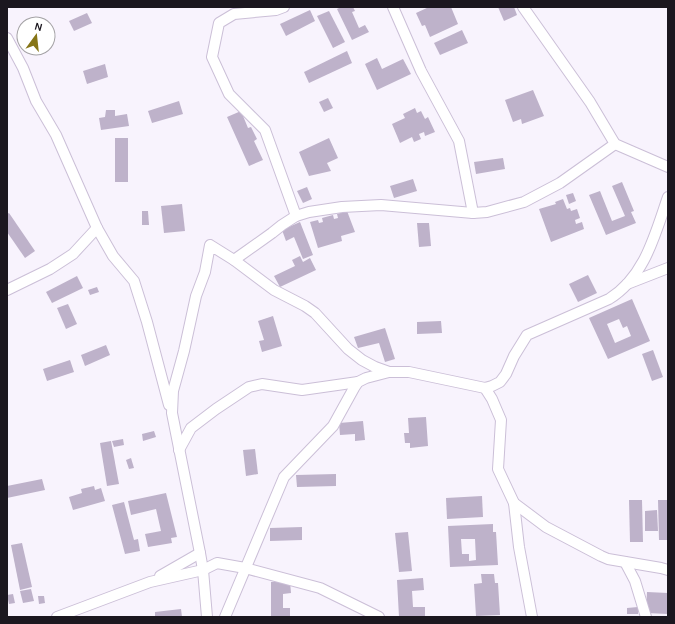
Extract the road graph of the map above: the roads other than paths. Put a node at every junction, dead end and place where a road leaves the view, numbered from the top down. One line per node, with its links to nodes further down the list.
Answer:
1 (284, 7): 9 (street)
2 (393, 7): 8 (street)
3 (523, 7): 5 (street)
4 (7, 38): 10 (street)
5 (615, 144): 6 (street); 8 (street)
6 (668, 167)
7 (668, 197): 13 (street)
8 (473, 214): 9 (street)
9 (296, 216): 11 (street)
10 (97, 228): 14 (street); 18 (street)
11 (234, 260): 15 (street); 18 (street)
12 (668, 268): 13 (street)
13 (627, 284): 17 (street)
14 (7, 290)
15 (389, 372): 16 (street); 17 (street)
16 (358, 382): 19 (street); 23 (street)
17 (485, 388): 20 (street)
18 (172, 413): 19 (street)
19 (179, 450): 21 (street)
20 (514, 503): 22 (street); 31 (street)
21 (200, 553): 24 (street); 26 (street)
22 (625, 562): 25 (street); 32 (street)
23 (246, 568): 24 (street); 29 (street); 30 (street)
24 (202, 570): 26 (street); 28 (street)
25 (668, 570)
26 (150, 582): 27 (street)
27 (57, 617)
28 (206, 617)
29 (225, 617)
30 (379, 617)
31 (532, 617)
32 (646, 617)

